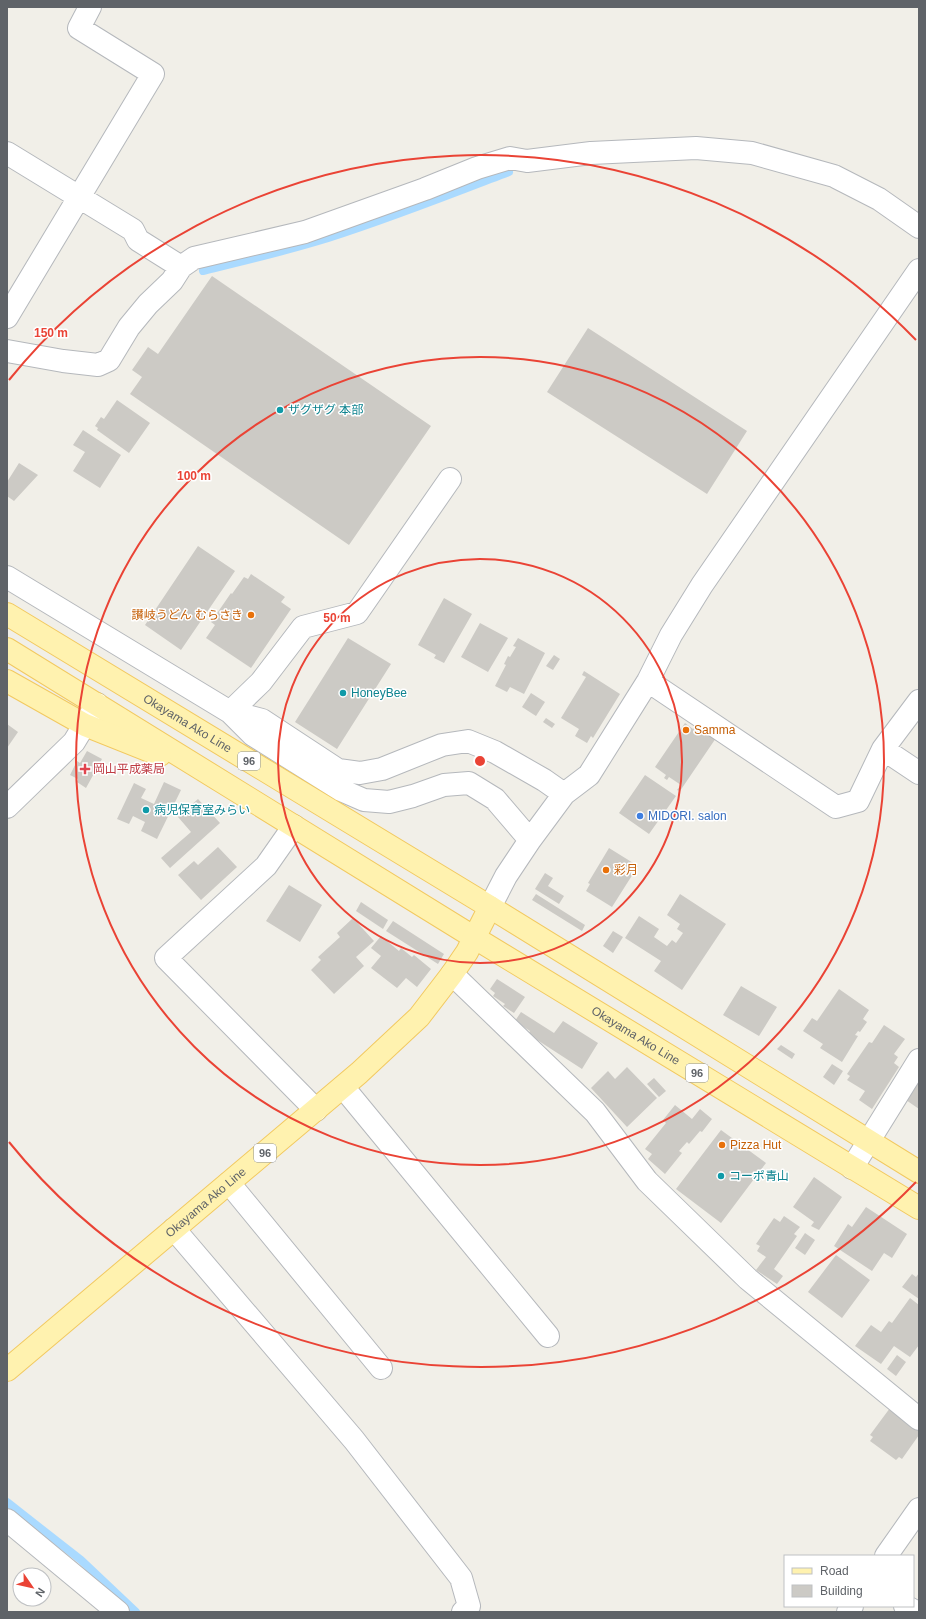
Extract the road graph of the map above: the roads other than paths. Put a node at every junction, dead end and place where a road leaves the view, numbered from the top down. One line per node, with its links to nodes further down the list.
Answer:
1 (90, 7): 3 (street)
2 (7, 153): 3 (street)
3 (80, 197): 5 (street); 7 (street)
4 (919, 227): 5 (street)
5 (181, 266): 8 (street)
6 (919, 270): 14 (street)
7 (7, 317)
8 (7, 351)
9 (450, 479): 17 (street)
10 (7, 577): 17 (street)
11 (7, 614): 26 (main road, Okayama Ako Line / 96)
12 (7, 649): 16 (main road, Okayama Ako Line / 96)
13 (7, 681): 18 (main road)
14 (648, 681): 19 (street); 22 (street)
15 (919, 701): 19 (street)
16 (97, 704): 18 (street); 21 (main road, Okayama Ako Line / 96)
17 (230, 712): 22 (street); 25 (street)
18 (84, 725): 21 (main road); 23 (street)
19 (883, 749): 20 (street)
20 (919, 773)
21 (217, 778): 24 (main road, Okayama Ako Line / 96)
22 (564, 794): 25 (street)
23 (7, 807)
24 (294, 826): 27 (main road, Okayama Ako Line / 96); 31 (street)
25 (530, 840): 26 (street)
26 (490, 907): 27 (main road, Okayama Ako Line / 96); 32 (main road, Okayama Ako Line / 96)
27 (475, 938): 28 (main road, Okayama Ako Line / 96); 33 (main road, Okayama Ako Line / 96)
28 (452, 974): 30 (main road, Okayama Ako Line / 96); 41 (street)
29 (919, 1060): 32 (street)
30 (343, 1087): 31 (main road, Okayama Ako Line / 96); 38 (street)
31 (316, 1110): 35 (main road, Okayama Ako Line / 96)
32 (870, 1142): 33 (street); 34 (main road, Okayama Ako Line / 96)
33 (852, 1168): 36 (main road, Okayama Ako Line / 96)
34 (919, 1172)
35 (229, 1183): 37 (main road, Okayama Ako Line / 96); 39 (street)
36 (919, 1208)
37 (174, 1229): 40 (main road, Okayama Ako Line / 96); 47 (street)
38 (548, 1336)
39 (382, 1368)
40 (7, 1370)
41 (919, 1419)
42 (919, 1509): 44 (street)
43 (7, 1520): 46 (street)
44 (887, 1555)
45 (907, 1607): 48 (street)
46 (118, 1612)
47 (463, 1612)
48 (916, 1612)

